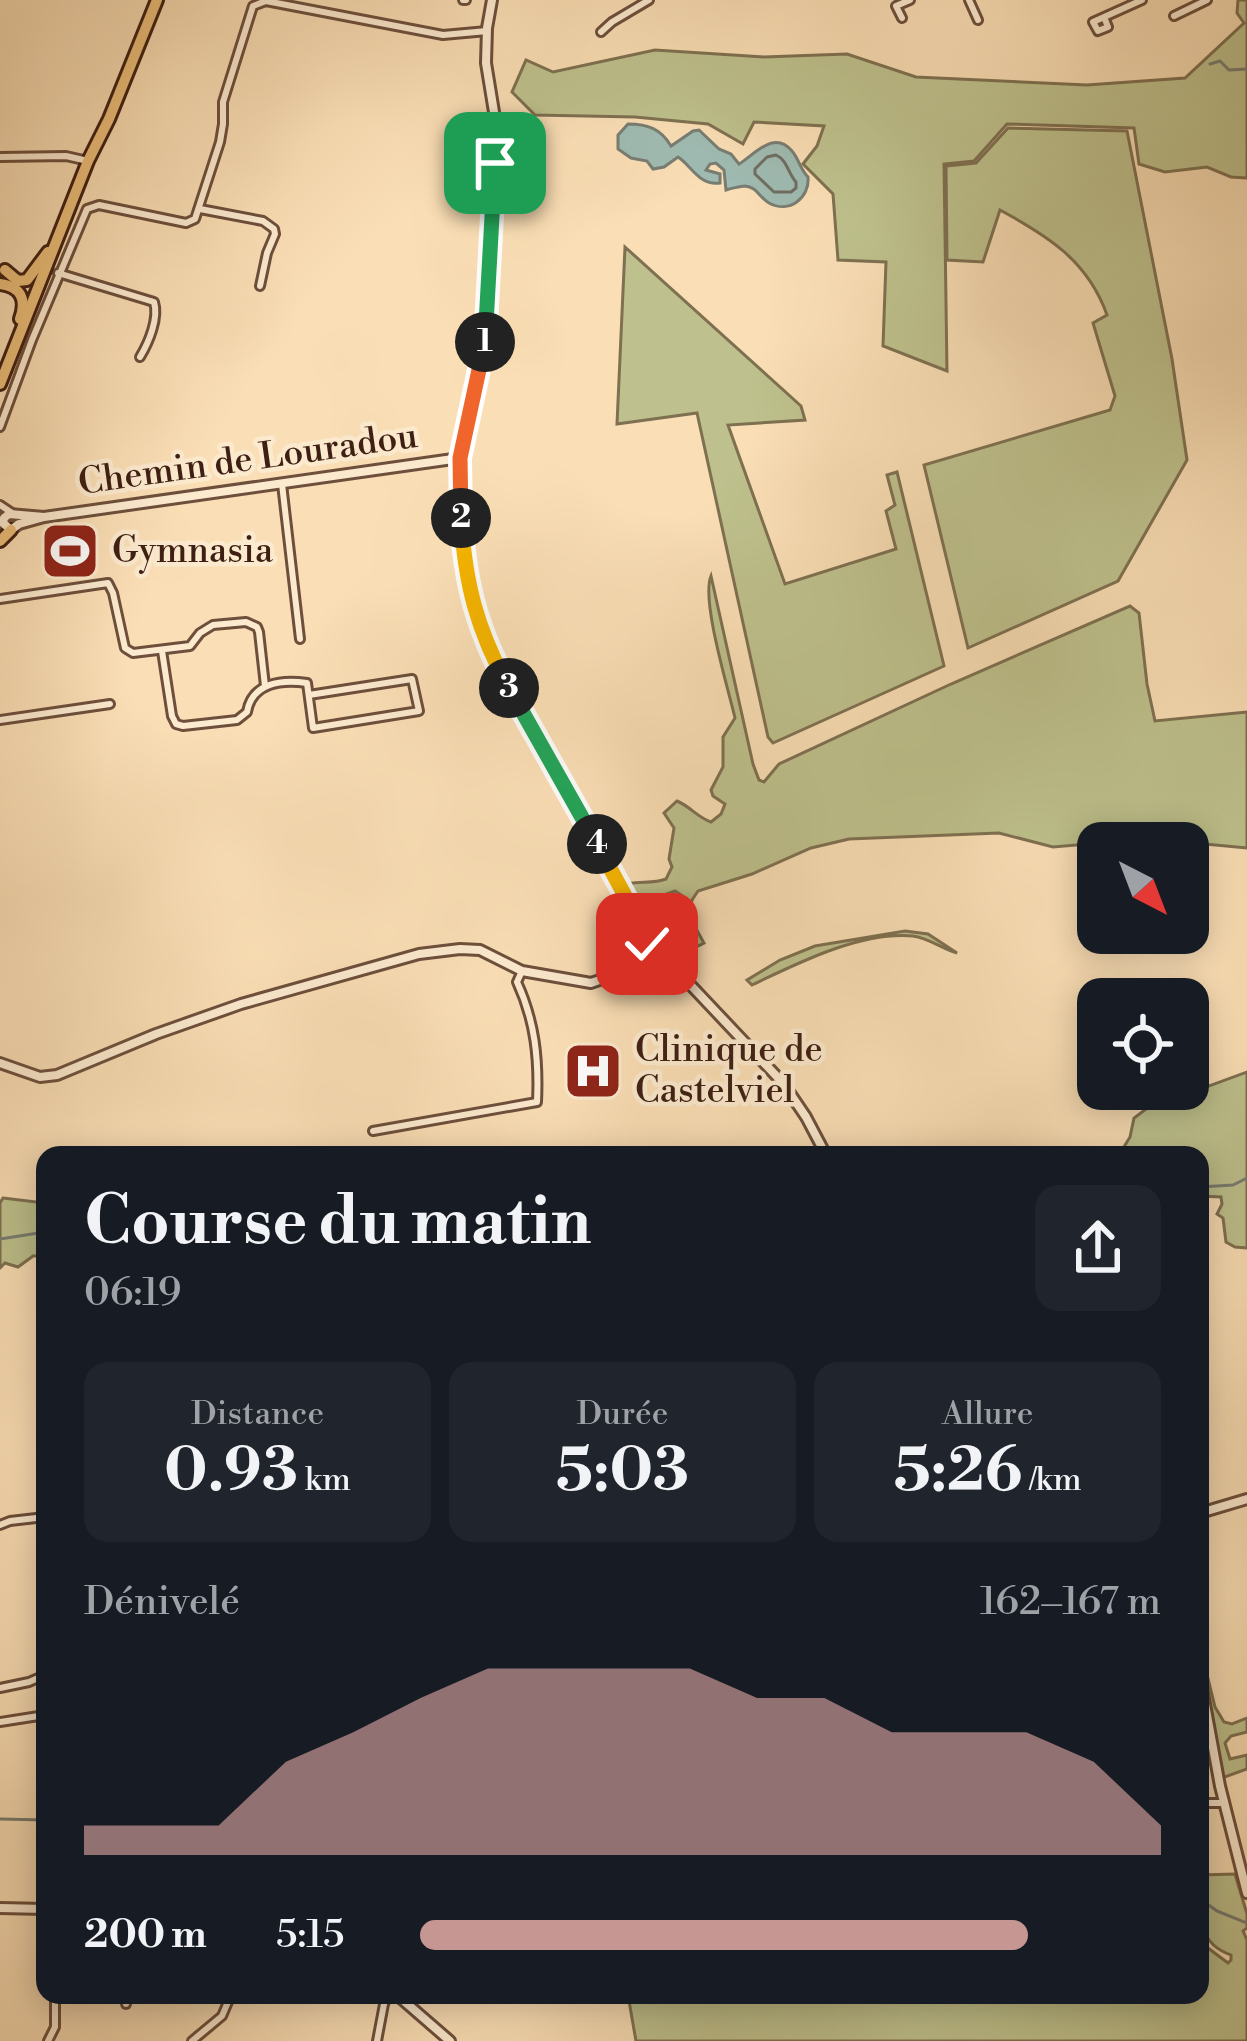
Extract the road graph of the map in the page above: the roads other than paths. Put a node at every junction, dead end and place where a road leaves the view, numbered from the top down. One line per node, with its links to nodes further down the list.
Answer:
1 (157, 0): 14 (main road)
2 (650, 0): 13 (street)
3 (910, 0): 10 (street)
4 (969, 0): 11 (street)
5 (1142, 0): 9 (street)
6 (1207, 0): 8 (street)
7 (494, 3): 12 (street)
8 (1174, 16)
9 (1104, 17)
10 (902, 18)
11 (978, 20)
12 (487, 30): 17 (street); 25 (street)
13 (601, 32)
14 (109, 119): 16 (main road); 19 (main road)
15 (0, 157): 16 (street)
16 (88, 161): 18 (main road)
17 (200, 209): 19 (street); 21 (street)
18 (62, 228): 19 (main road); 20 (main road)
19 (52, 271): 22 (street); 23 (main road); 24 (street)
20 (1, 274): 23 (main road)
21 (260, 286)
22 (140, 357)
23 (0, 382)
24 (0, 427)
25 (460, 458): 26 (street, Chemin de Louradou); 37 (street)
26 (282, 484): 28 (street, Chemin de Louradou); 31 (street)
27 (0, 506): 28 (street)
28 (10, 523): 29 (main road)
29 (0, 541)
30 (0, 599): 32 (street)
31 (301, 639)
32 (162, 651): 33 (street); 33 (street)
33 (265, 686): 34 (street)
34 (309, 695): 34 (street)
35 (110, 704): 36 (street)
36 (0, 720)
37 (650, 942): 38 (street); 41 (street)
38 (522, 971): 39 (street); 40 (street)
39 (0, 1063)
40 (373, 1131)
41 (821, 1146)
42 (1247, 1498): 43 (street)
43 (1209, 1510)
44 (36, 1518): 45 (street)
45 (0, 1525)
46 (36, 1679): 47 (street)
47 (0, 1688)
48 (36, 1716): 49 (street)
49 (0, 1722)
50 (1209, 1724): 52 (street)
51 (1209, 1803): 52 (street)
52 (1224, 1803): 53 (street)
53 (1246, 1888)
54 (0, 1909): 55 (street)
55 (36, 1909)
56 (56, 2004): 61 (street)
57 (228, 2004): 60 (street)
58 (384, 2004): 64 (street)
59 (404, 2004): 65 (street)
60 (202, 2032): 62 (street); 63 (street)
61 (48, 2041)
62 (192, 2041)
63 (209, 2041)
64 (377, 2041)
65 (450, 2041)

